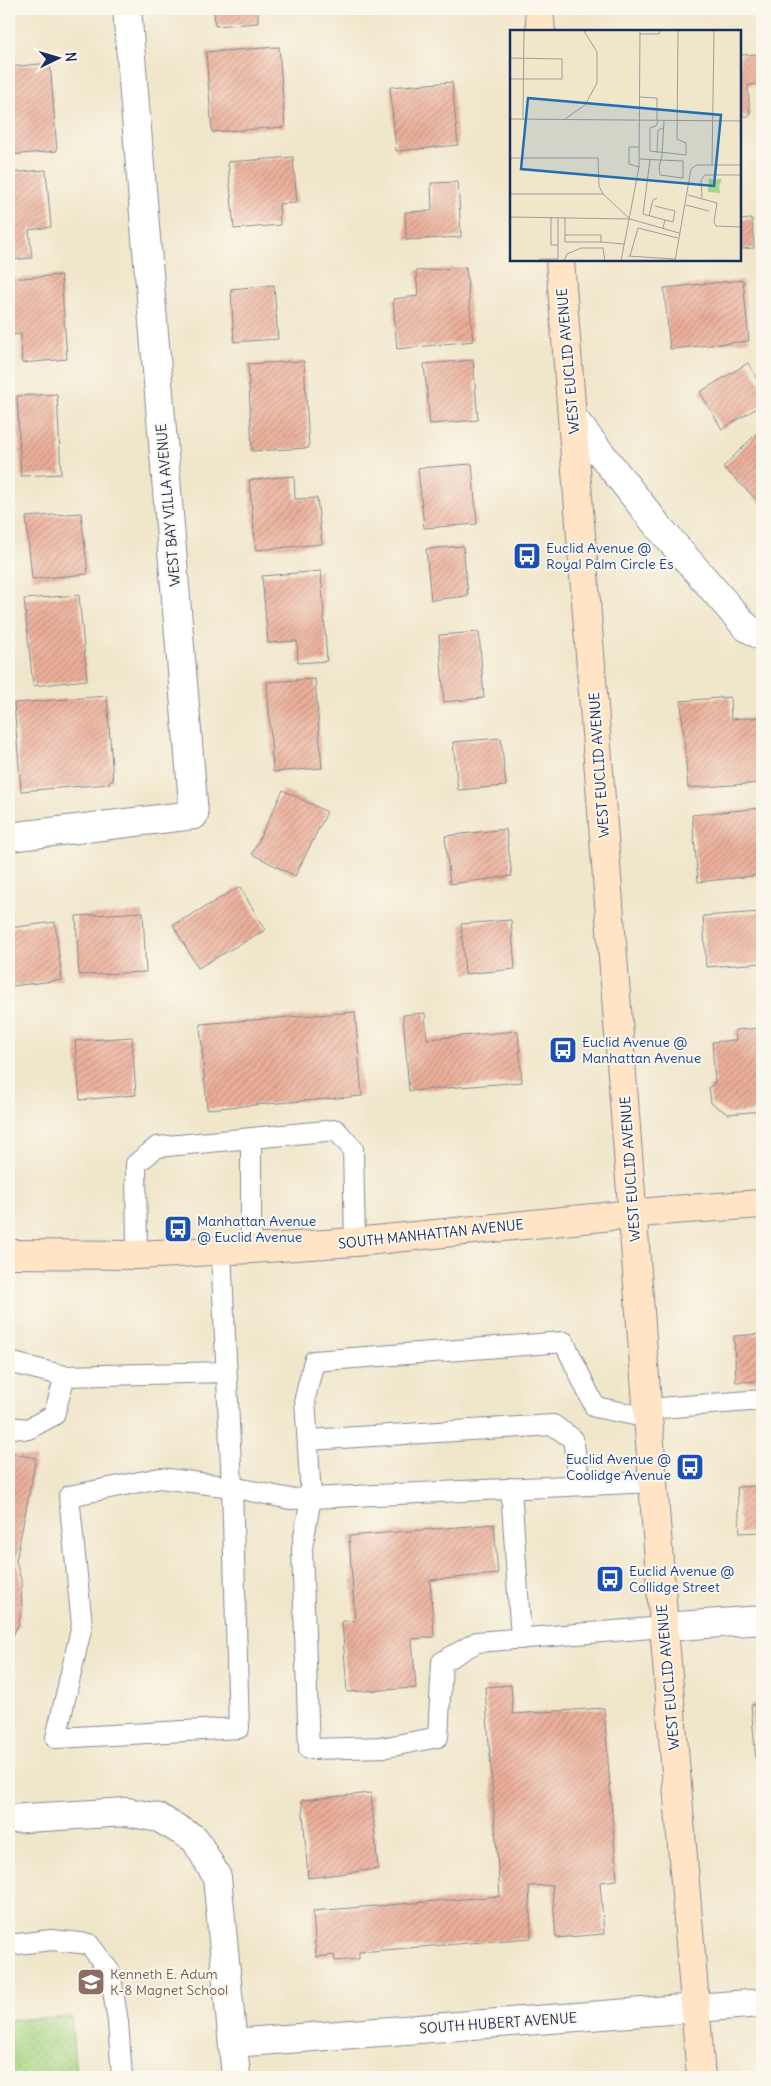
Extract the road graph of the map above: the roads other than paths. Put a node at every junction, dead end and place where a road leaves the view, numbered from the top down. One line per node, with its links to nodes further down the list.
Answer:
1 (127, 9): 7 (street, WEST BAY VILLA AVENUE)
2 (539, 9): 3 (street)
3 (541, 30)
4 (560, 261): 5 (street, WEST EUCLID AVENUE)
5 (573, 418): 6 (street); 10 (street, WEST EUCLID AVENUE)
6 (762, 636)
7 (9, 837)
8 (251, 1138): 11 (lane); 12 (lane); 15 (lane)
9 (762, 1204): 10 (street, SOUTH MANHATTAN AVENUE)
10 (633, 1214): 11 (street, SOUTH MANHATTAN AVENUE); 20 (street, WEST EUCLID AVENUE)
11 (356, 1242): 12 (street, SOUTH MANHATTAN AVENUE)
12 (251, 1249): 13 (street, SOUTH MANHATTAN AVENUE)
13 (221, 1251): 15 (street, SOUTH MANHATTAN AVENUE); 17 (lane)
14 (9, 1254): 15 (street, SOUTH MANHATTAN AVENUE)
15 (137, 1255)
16 (9, 1362): 18 (lane)
17 (226, 1372): 18 (lane); 25 (lane)
18 (65, 1376): 21 (lane)
19 (762, 1400): 20 (lane)
20 (648, 1414): 22 (lane); 23 (street, WEST EUCLID AVENUE)
21 (9, 1427)
22 (308, 1440): 24 (lane); 27 (lane)
23 (653, 1482): 24 (lane); 29 (street, WEST EUCLID AVENUE)
24 (580, 1484): 26 (lane)
25 (232, 1487): 25 (lane); 27 (lane)
26 (511, 1488): 27 (lane); 30 (lane)
27 (311, 1498): 30 (lane)
28 (762, 1620): 29 (street)
29 (664, 1627): 30 (lane); 34 (street, WEST EUCLID AVENUE)
30 (521, 1638)
31 (9, 1819): 35 (street)
32 (9, 1945): 36 (lane)
33 (762, 2003): 34 (street, SOUTH HUBERT AVENUE)
34 (696, 2007): 35 (street, SOUTH HUBERT AVENUE); 38 (street, WEST EUCLID AVENUE)
35 (233, 2043): 37 (street)
36 (122, 2077)
37 (236, 2077)
38 (701, 2077)

